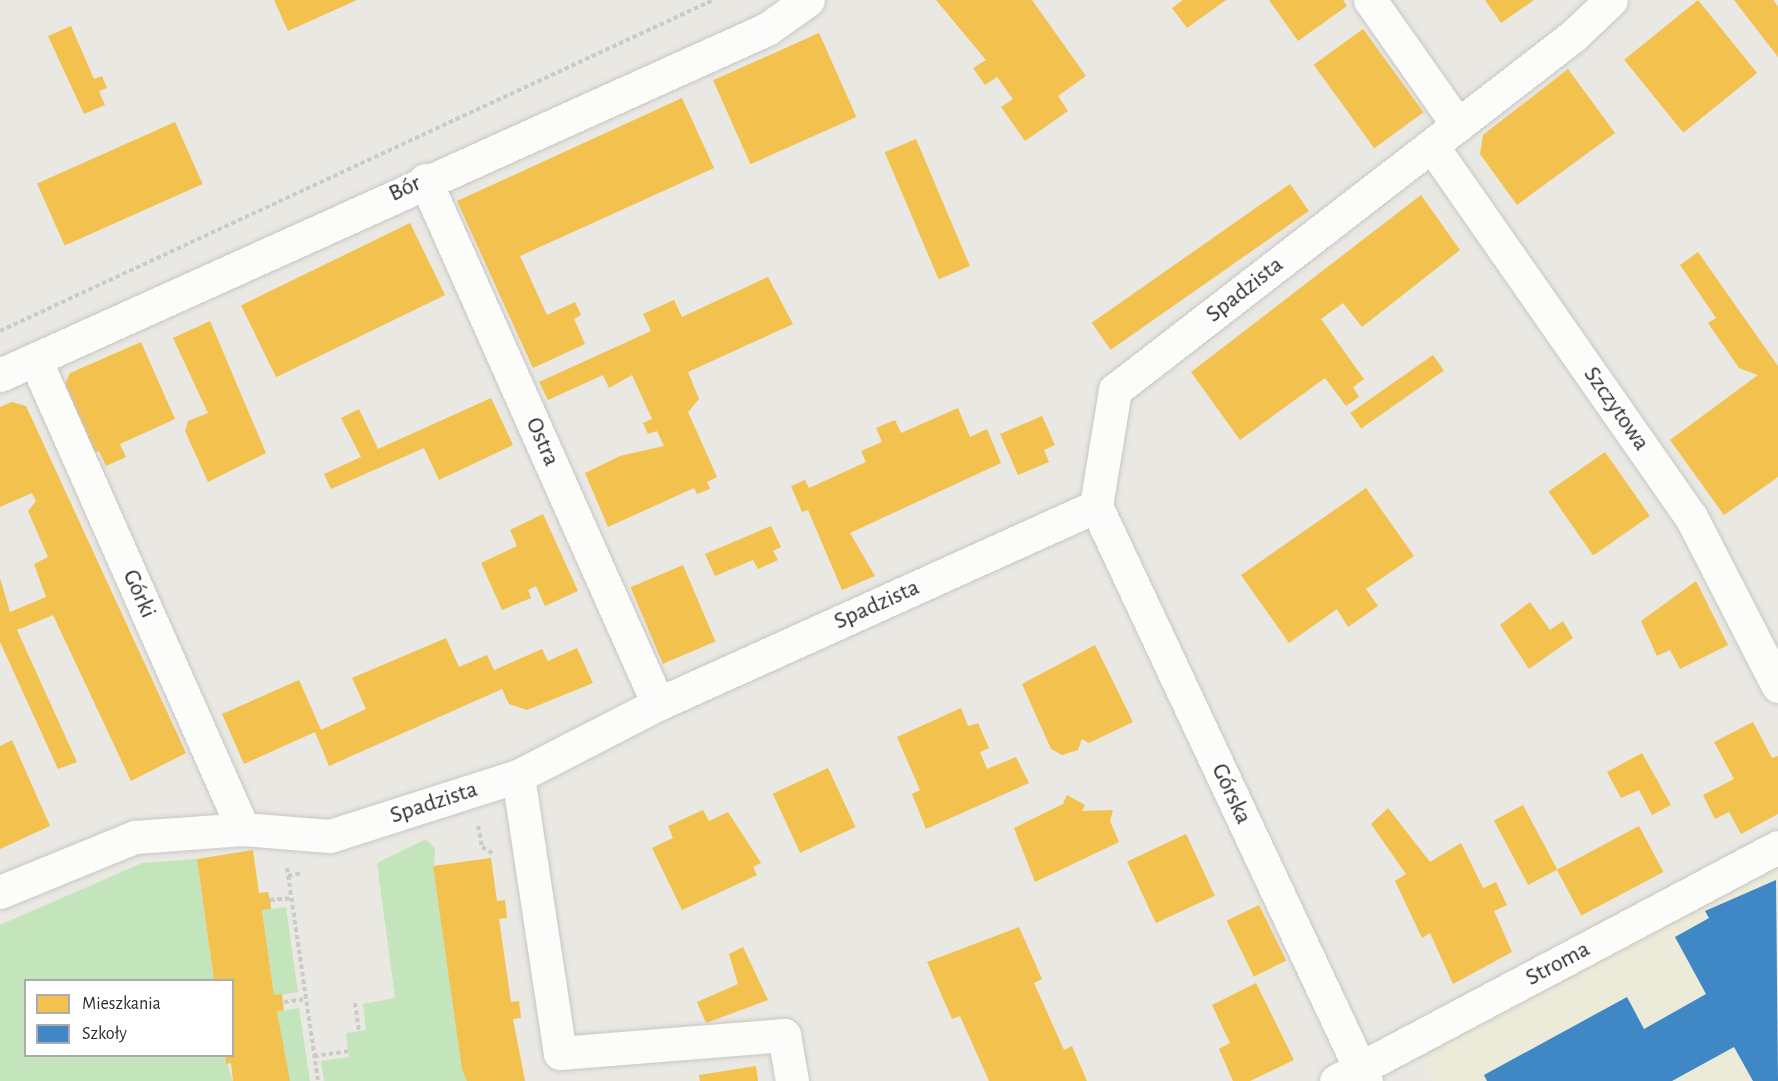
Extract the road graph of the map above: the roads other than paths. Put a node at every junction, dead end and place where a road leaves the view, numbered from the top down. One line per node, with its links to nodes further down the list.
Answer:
1 (808, 0): 6 (street, Bór)
2 (1370, 0): 4 (street)
3 (1611, 0): 4 (street, Spadzista)
4 (1458, 125): 5 (street, Spadzista)
5 (1432, 146): 9 (street, Spadzista); 10 (street, Szczytowa)
6 (425, 180): 7 (street, Bór); 11 (street, Ostra)
7 (35, 359): 8 (street, Bór); 13 (street, Górki)
8 (0, 375)
9 (1096, 506): 11 (street, Spadzista); 16 (street, Górska)
10 (1778, 686)
11 (658, 704): 12 (street, Spadzista)
12 (518, 776): 13 (street, Spadzista); 17 (street)
13 (243, 829): 15 (street, Spadzista)
14 (1778, 847): 16 (street, Stroma)
15 (0, 892)
16 (1354, 1077)
17 (792, 1081)

